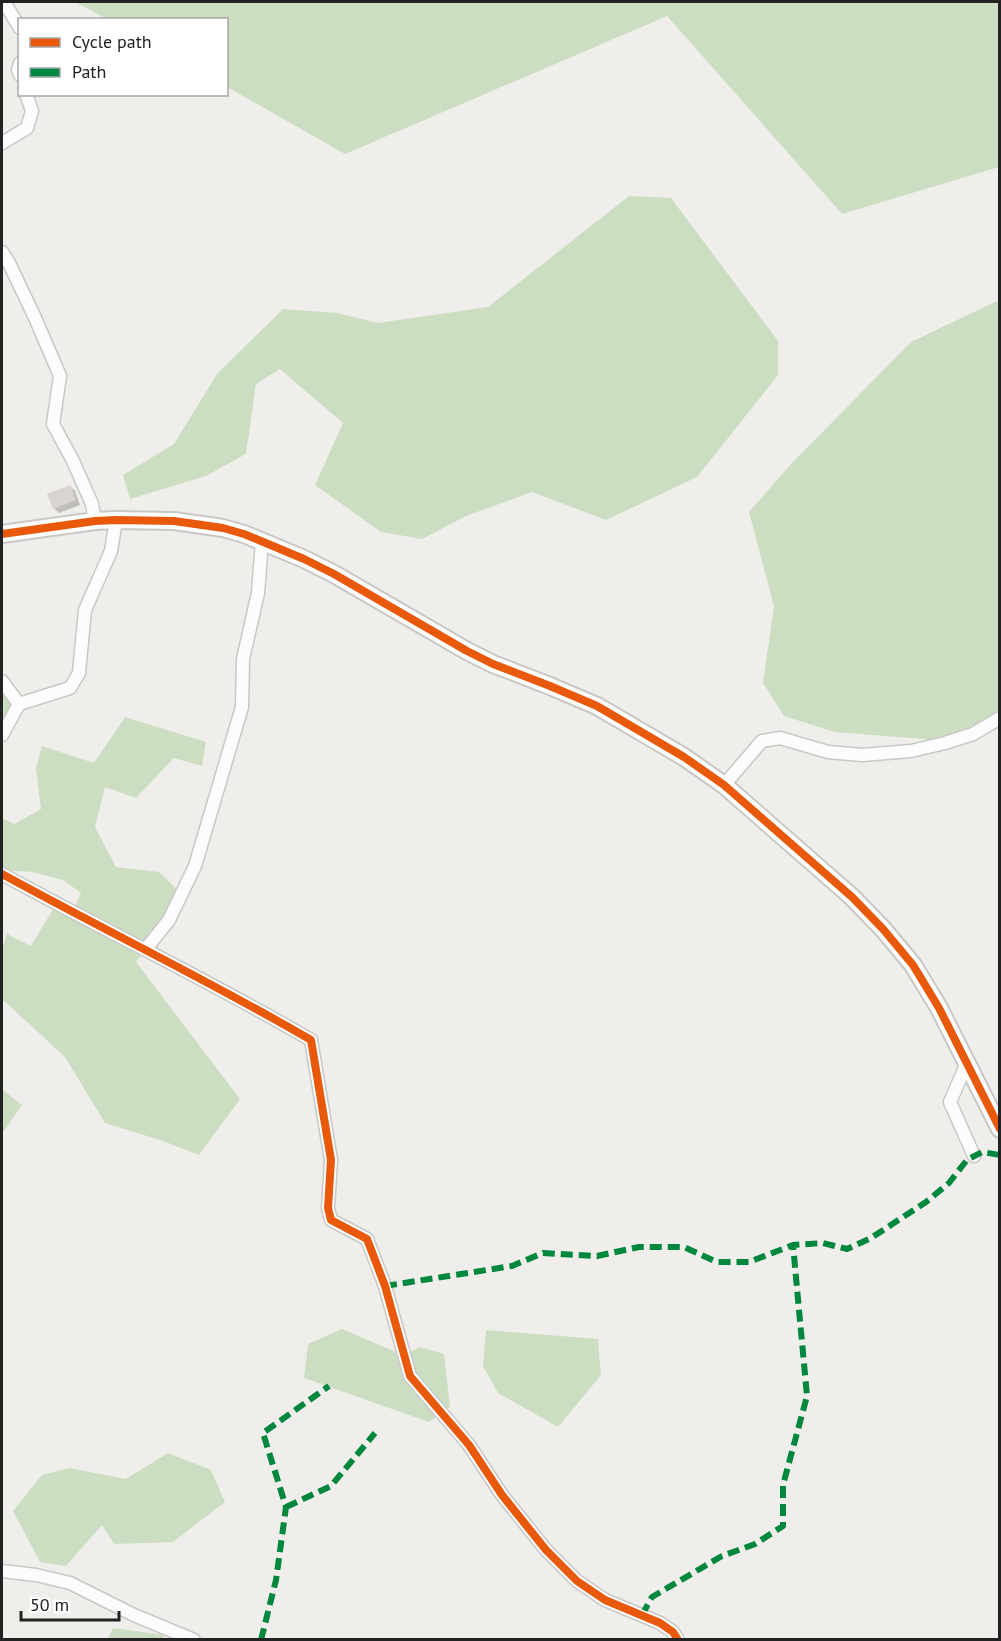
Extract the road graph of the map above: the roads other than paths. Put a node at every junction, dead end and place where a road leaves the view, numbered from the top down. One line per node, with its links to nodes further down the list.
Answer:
1 (4, 2): 2 (street)
2 (18, 25)
3 (27, 96): 4 (street)
4 (2, 143)
5 (2, 252): 7 (street)
6 (116, 520): 7 (street); 9 (street); 11 (street)
7 (95, 521): 8 (street)
8 (2, 534)
9 (262, 541): 14 (street); 16 (street)
10 (2, 681): 11 (street)
11 (19, 704): 13 (street)
12 (999, 717): 14 (street)
13 (2, 735)
14 (724, 785): 17 (street)
15 (2, 875): 16 (street)
16 (145, 950): 22 (street)
17 (967, 1063): 18 (street); 19 (street)
18 (999, 1129)
19 (974, 1156)
20 (2, 1571): 21 (street)
21 (194, 1640)
22 (678, 1640)

